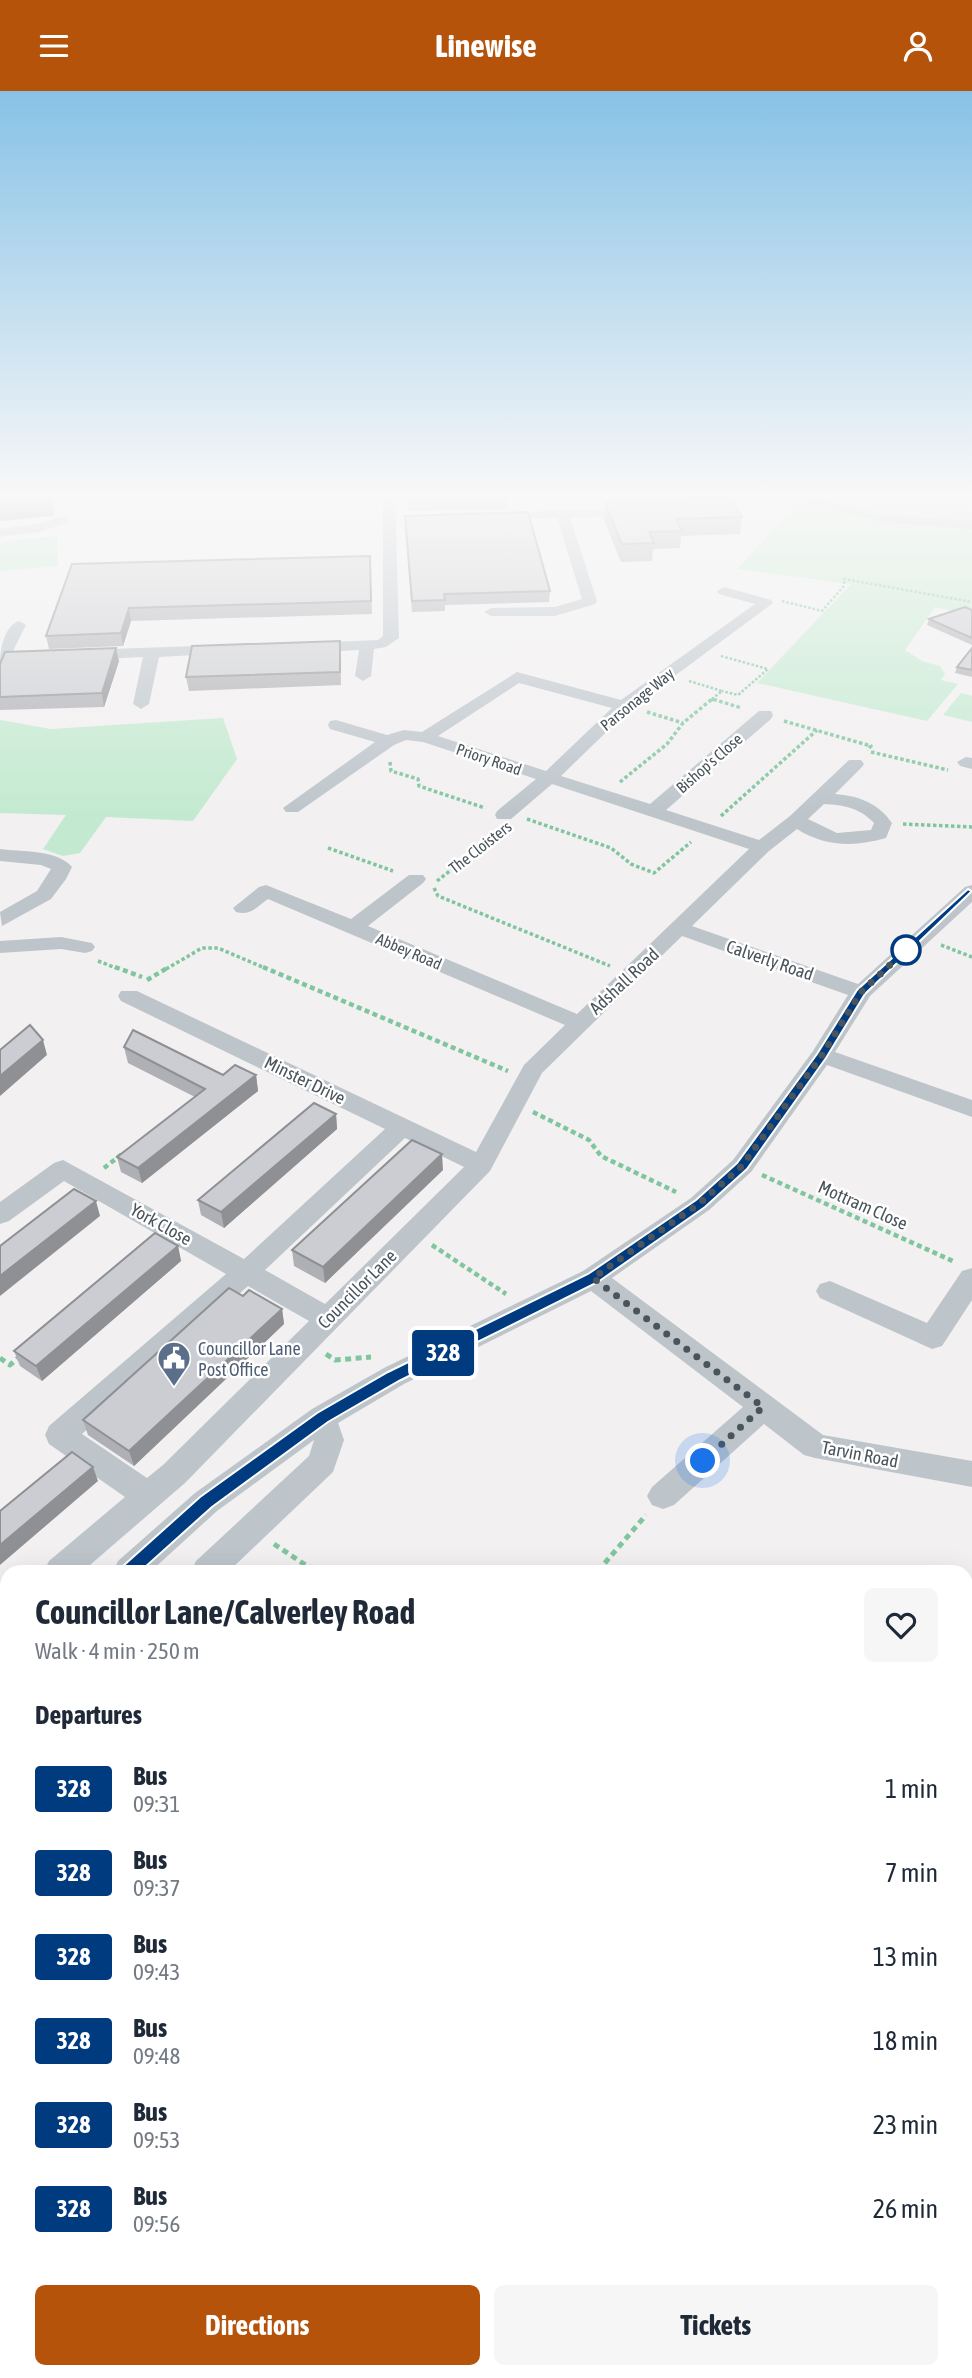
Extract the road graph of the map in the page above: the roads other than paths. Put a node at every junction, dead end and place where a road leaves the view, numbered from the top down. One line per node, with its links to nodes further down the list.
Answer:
1 (394, 601): 7 (street)
2 (590, 601): 4 (street)
3 (758, 601): 16 (street, Parsonage Way)
4 (491, 612)
5 (19, 625): 13 (street)
6 (223, 630): 10 (street)
7 (367, 645): 8 (street); 14 (street)
8 (288, 648)
9 (246, 649): 10 (street)
10 (219, 650): 11 (street)
11 (152, 652): 12 (street); 15 (street)
12 (71, 655)
13 (6, 658)
14 (363, 676)
15 (141, 704)
16 (624, 706): 19 (street, Priory Road); 22 (street, Parsonage Way)
17 (765, 715): 25 (street, Bishop's Close)
18 (336, 725): 20 (street)
19 (425, 737): 20 (street); 22 (street, Priory Road)
20 (387, 741): 24 (street)
21 (861, 757): 23 (street, Adshall Road)
22 (547, 779): 25 (street, Priory Road); 26 (street, The Cloisters)
23 (820, 798): 27 (street, Adshall Road); 27 (street)
24 (292, 807)
25 (653, 811): 28 (street, Priory Road)
26 (510, 817)
27 (797, 820): 28 (street, Adshall Road)
28 (762, 847): 36 (street, Adshall Road)
29 (0, 855): 34 (street)
30 (424, 882): 35 (street)
31 (972, 891): 33 (street)
32 (243, 908): 35 (street, Abbey Road)
33 (960, 918): 40 (street)
34 (1, 924): 38 (street)
35 (354, 927): 41 (street, Abbey Road)
36 (679, 928): 40 (street, Calverly Road); 41 (street, Adshall Road)
37 (85, 947): 38 (street)
38 (0, 948)
39 (138, 988): 44 (street, Minster Drive)
40 (861, 992): 42 (street)
41 (579, 1023): 45 (street, Adshall Road)
42 (822, 1055): 43 (street); 49 (street)
43 (972, 1109)
44 (402, 1127): 45 (street, Minster Drive); 48 (street)
45 (481, 1165): 51 (street, Councillor Lane)
46 (0, 1215): 48 (street, York Close)
47 (966, 1271): 50 (street)
48 (246, 1272): 51 (street, York Close); 56 (street)
49 (593, 1278): 52 (street, Tarvin Road); 53 (street)
50 (830, 1291)
51 (327, 1318): 54 (street, Councillor Lane)
52 (763, 1407): 55 (street, Tarvin Road); 57 (street)
53 (322, 1418): 58 (street); 61 (street)
54 (174, 1474): 56 (street, Councillor Lane); 58 (street)
55 (972, 1474)
56 (148, 1496): 59 (street, Councillor Lane)
57 (663, 1496)
58 (206, 1502): 60 (street)
59 (67, 1565)
60 (135, 1565)
61 (213, 1565)

